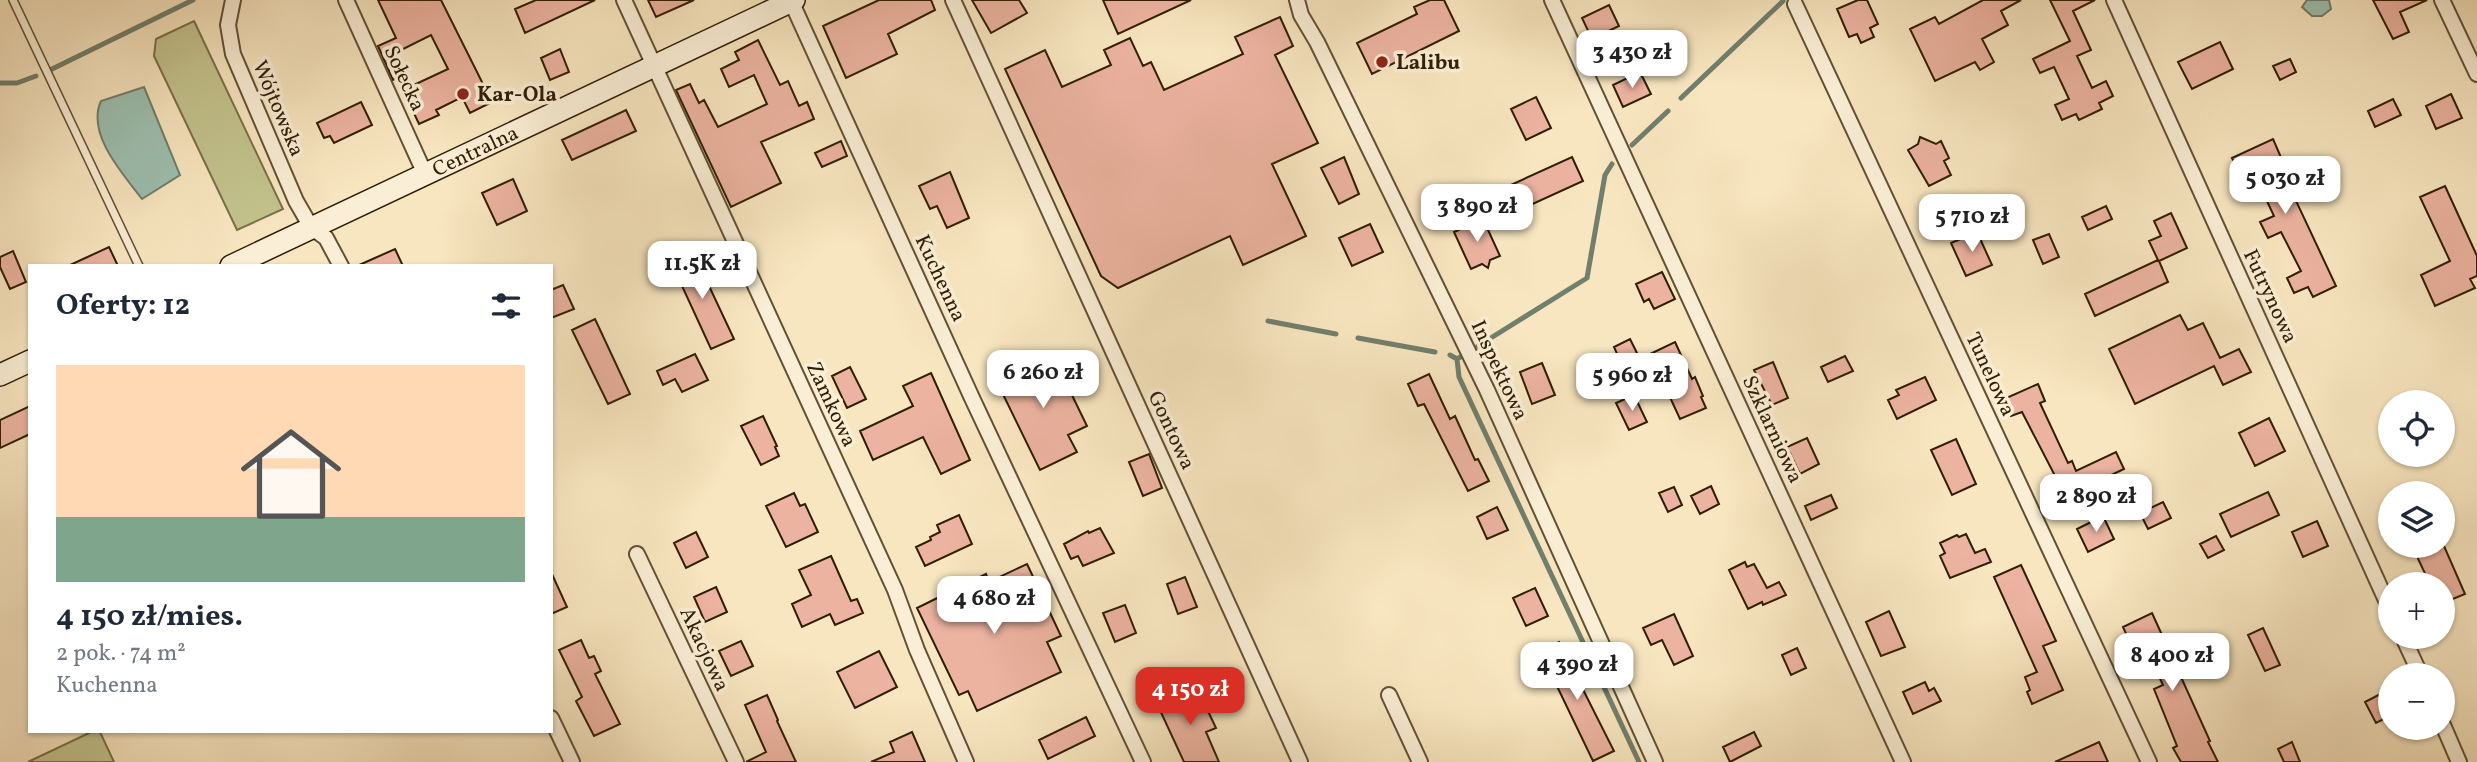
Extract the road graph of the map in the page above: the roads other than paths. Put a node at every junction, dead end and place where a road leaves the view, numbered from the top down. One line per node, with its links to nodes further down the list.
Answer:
1 (13, 0): 16 (lane)
2 (233, 0): 15 (street, Wójtowska)
3 (346, 0): 14 (street, Sołecka)
4 (624, 0): 12 (street, Zamkowa)
5 (953, 0): 30 (street, Gontowa)
6 (1297, 0): 32 (street, Inspektowa)
7 (1552, 0): 33 (street, Szklarniowa)
8 (2114, 0): 22 (street, Futrynowa)
9 (2442, 0): 13 (street)
10 (792, 1): 12 (street, Centralna); 29 (street, Kuchenna)
11 (1795, 4): 34 (street, Tunelowa)
12 (654, 66): 14 (street, Centralna); 28 (street, Zamkowa)
13 (2477, 74)
14 (425, 174): 15 (street, Centralna)
15 (311, 228): 17 (street, Centralna); 18 (street, Wójtowska)
16 (138, 264)
17 (235, 264)
18 (340, 264)
19 (28, 362): 20 (street)
20 (0, 375)
21 (637, 554): 27 (street, Akacjowa)
22 (2378, 583)
23 (1389, 695): 31 (street)
24 (553, 722): 26 (street)
25 (2449, 740): 35 (street)
26 (572, 762)
27 (736, 762)
28 (966, 762)
29 (1143, 762)
30 (1300, 762)
31 (1420, 762)
32 (1655, 762)
33 (1903, 762)
34 (2149, 762)
35 (2459, 762)

